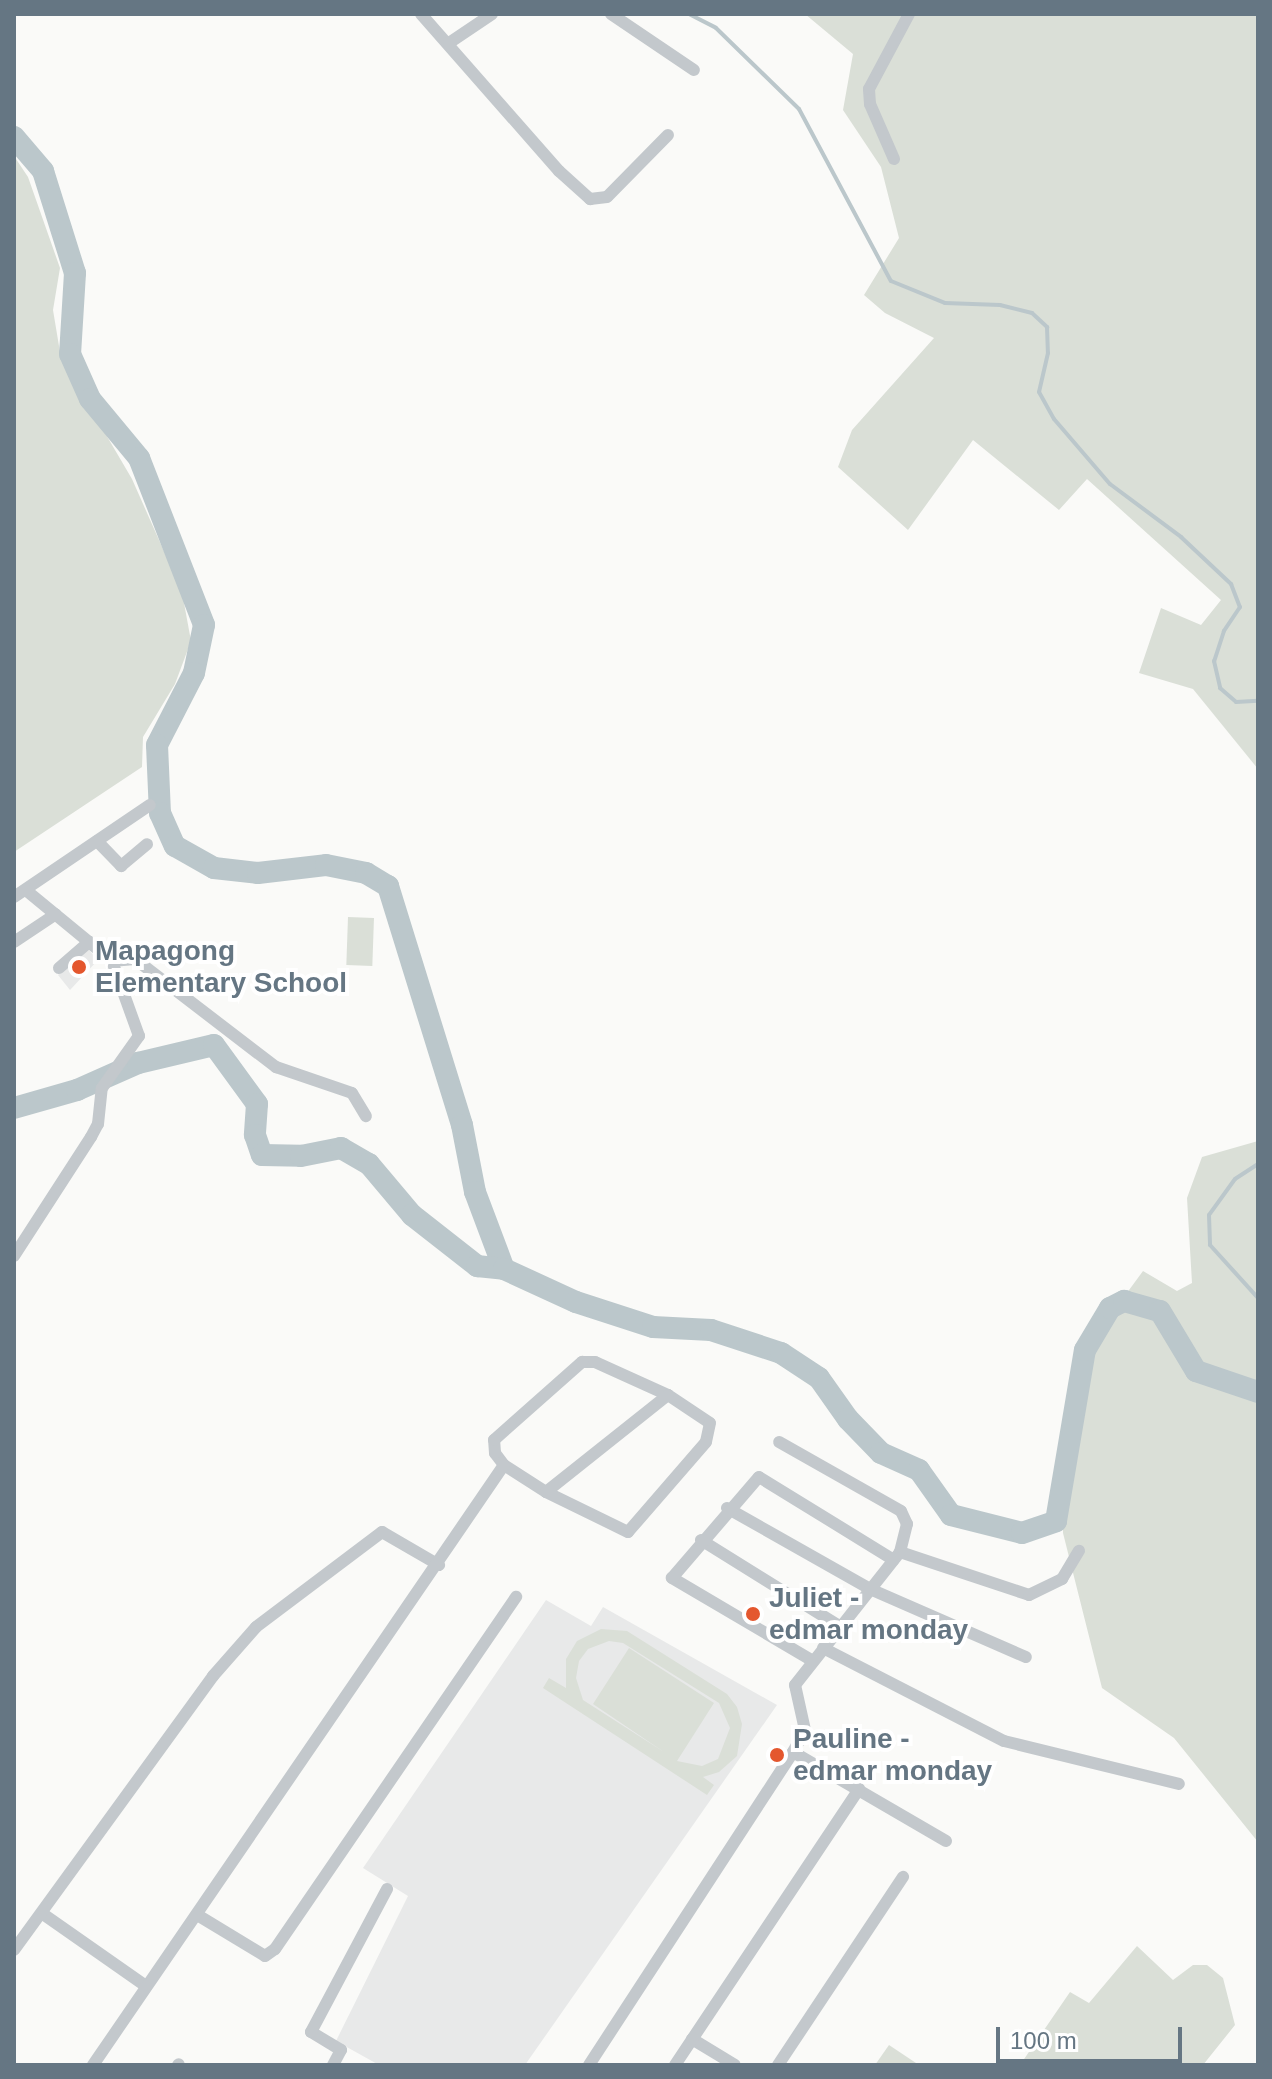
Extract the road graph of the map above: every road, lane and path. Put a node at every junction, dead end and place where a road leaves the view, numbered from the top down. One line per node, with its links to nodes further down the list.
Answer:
1 (421, 14): 5 (street)
2 (492, 14): 5 (street)
3 (611, 14): 6 (street)
4 (909, 14): 8 (street)
5 (449, 43): 7 (street)
6 (694, 70)
7 (668, 135)
8 (894, 159)
9 (150, 805): 10 (street)
10 (97, 841): 11 (street); 12 (street)
11 (147, 844)
12 (26, 890): 13 (street); 14 (street)
13 (14, 897)
14 (56, 914): 15 (street); 16 (street)
15 (14, 942)
16 (89, 942): 17 (street); 18 (street)
17 (112, 961): 19 (street); 20 (street)
18 (59, 968)
19 (366, 1116)
20 (14, 1256)
21 (668, 1395): 23 (street); 24 (street); 24 (street)
22 (779, 1442): 28 (street)
23 (504, 1465): 24 (street); 29 (street)
24 (546, 1492)
25 (727, 1508): 26 (street); 28 (street); 30 (street)
26 (701, 1540): 32 (street); 35 (street)
27 (1079, 1551): 28 (street)
28 (897, 1556): 30 (street)
29 (439, 1565): 42 (street); 43 (street)
30 (870, 1589): 32 (street); 34 (street)
31 (516, 1597): 43 (street)
32 (841, 1627): 33 (street)
33 (823, 1648): 35 (street); 37 (street)
34 (1026, 1657)
35 (813, 1661): 36 (street)
36 (793, 1752): 38 (street); 49 (street)
37 (1179, 1784)
38 (859, 1789): 39 (street); 46 (street)
39 (946, 1841)
40 (903, 1877): 52 (street)
41 (387, 1889): 48 (street)
42 (43, 1914): 44 (street); 45 (street)
43 (199, 1916): 45 (street)
44 (14, 1950)
45 (146, 1986): 47 (street)
46 (692, 2039): 50 (street); 51 (street)
47 (93, 2065)
48 (333, 2065)
49 (589, 2065)
50 (675, 2065)
51 (735, 2065)
52 (778, 2065)

